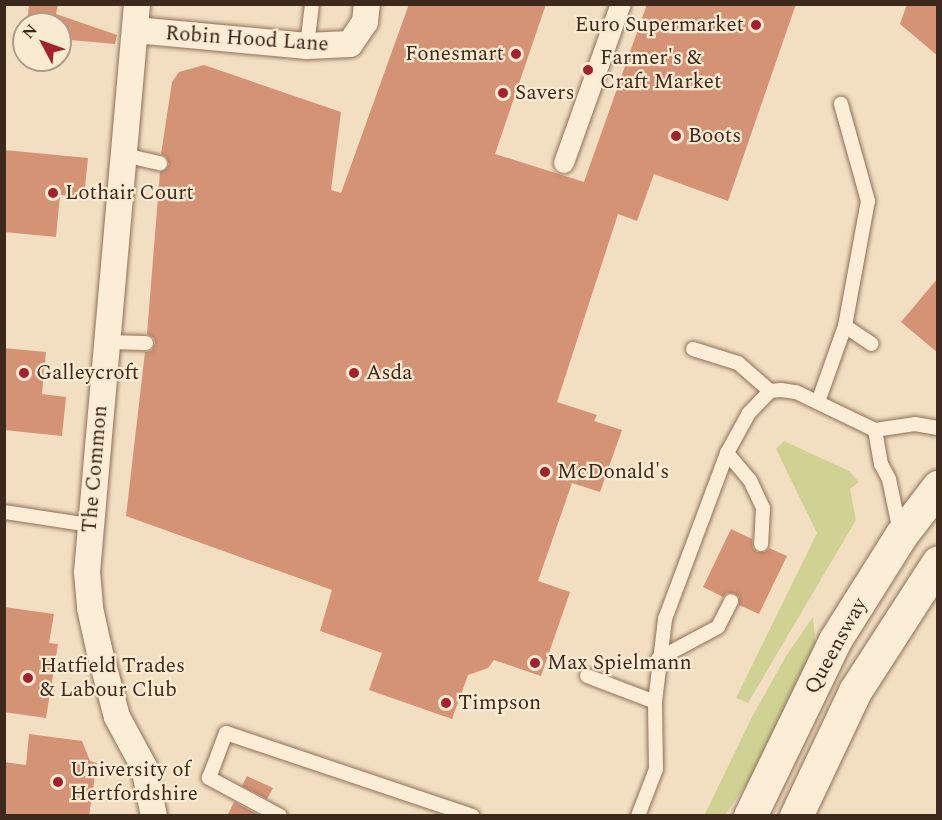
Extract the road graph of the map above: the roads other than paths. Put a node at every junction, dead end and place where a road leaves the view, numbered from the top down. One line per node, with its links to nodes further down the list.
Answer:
1 (137, 4): 5 (street, The Common)
2 (312, 4): 6 (lane)
3 (367, 4): 6 (street, Robin Hood Lane)
4 (621, 4): 9 (street)
5 (135, 30): 6 (street, Robin Hood Lane); 8 (street, The Common)
6 (307, 46)
7 (841, 104): 11 (lane)
8 (124, 155): 10 (lane); 12 (street, The Common)
9 (564, 162)
10 (160, 163)
11 (845, 326): 14 (lane); 17 (lane)
12 (105, 342): 13 (lane); 23 (street, The Common)
13 (146, 343)
14 (872, 344)
15 (693, 349): 16 (lane)
16 (770, 391): 17 (lane); 20 (lane)
17 (818, 402): 19 (lane)
18 (938, 428): 19 (lane)
19 (875, 430): 24 (lane)
20 (727, 453): 25 (lane); 28 (lane)
21 (938, 487): 24 (main road, Queensway)
22 (4, 512): 23 (lane)
23 (90, 525): 31 (street, The Common)
24 (901, 535): 35 (main road, Queensway)
25 (761, 544)
26 (938, 562): 36 (main road, Queensway)
27 (731, 601): 28 (lane)
28 (658, 659): 30 (lane)
29 (587, 676): 30 (lane)
30 (655, 702): 34 (lane)
31 (154, 816)
32 (280, 816): 33 (lane)
33 (472, 816)
34 (638, 816)
35 (750, 816)
36 (796, 816)

